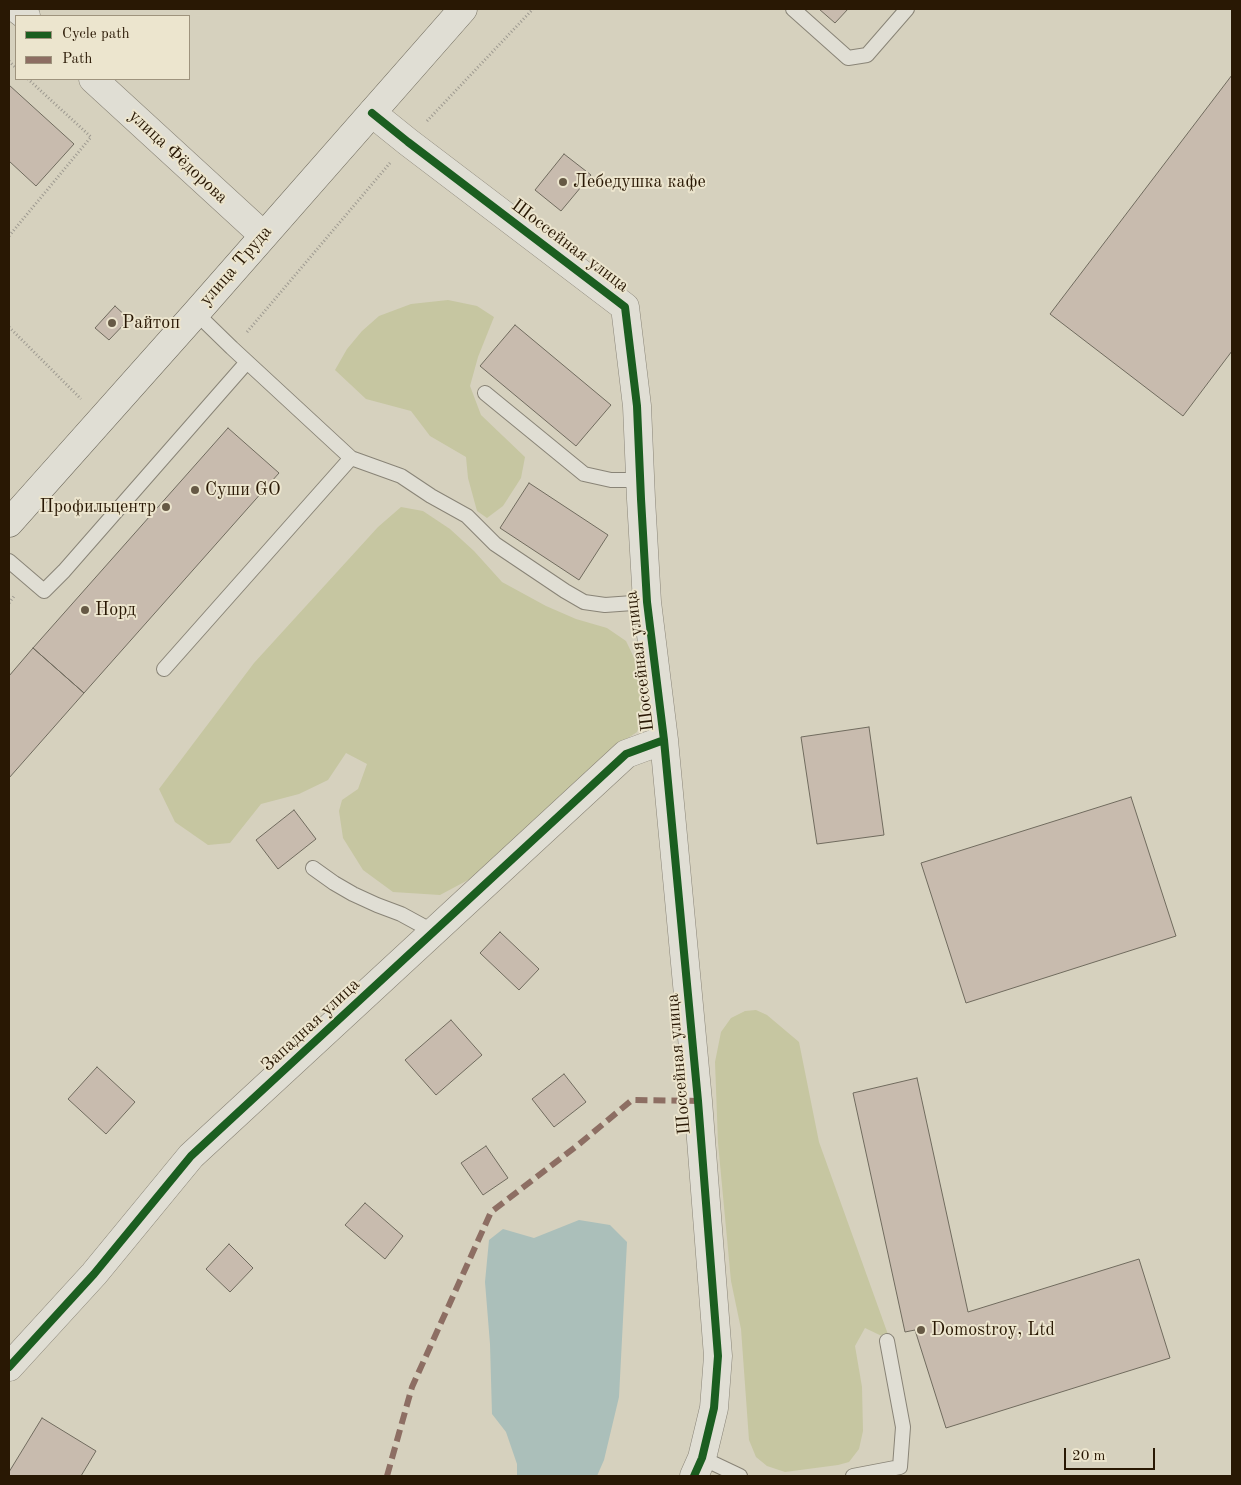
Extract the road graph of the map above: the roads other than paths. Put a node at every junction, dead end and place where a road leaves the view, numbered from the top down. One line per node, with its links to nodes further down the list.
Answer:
1 (463, 9): 5 (street, улица Труда)
2 (793, 9): 3 (lane)
3 (907, 9)
4 (94, 80): 6 (street, улица Фёдорова)
5 (372, 113): 6 (street, улица Труда); 11 (street, Шоссейная улица)
6 (263, 235): 7 (street, улица Труда)
7 (196, 313): 8 (lane); 12 (street, улица Труда)
8 (248, 362): 10 (lane); 13 (lane)
9 (485, 393): 11 (lane)
10 (351, 458): 14 (lane); 15 (lane)
11 (640, 480): 14 (street, Шоссейная улица)
12 (9, 523)
13 (9, 562)
14 (647, 602): 16 (street, Шоссейная улица)
15 (164, 669)
16 (664, 740): 18 (street, Западная улица); 21 (street, Шоссейная улица)
17 (313, 868): 18 (lane)
18 (434, 932): 20 (street, Западная улица)
19 (887, 1341): 23 (lane)
20 (9, 1367)
21 (698, 1467): 22 (lane)
22 (740, 1476)
23 (853, 1476)

